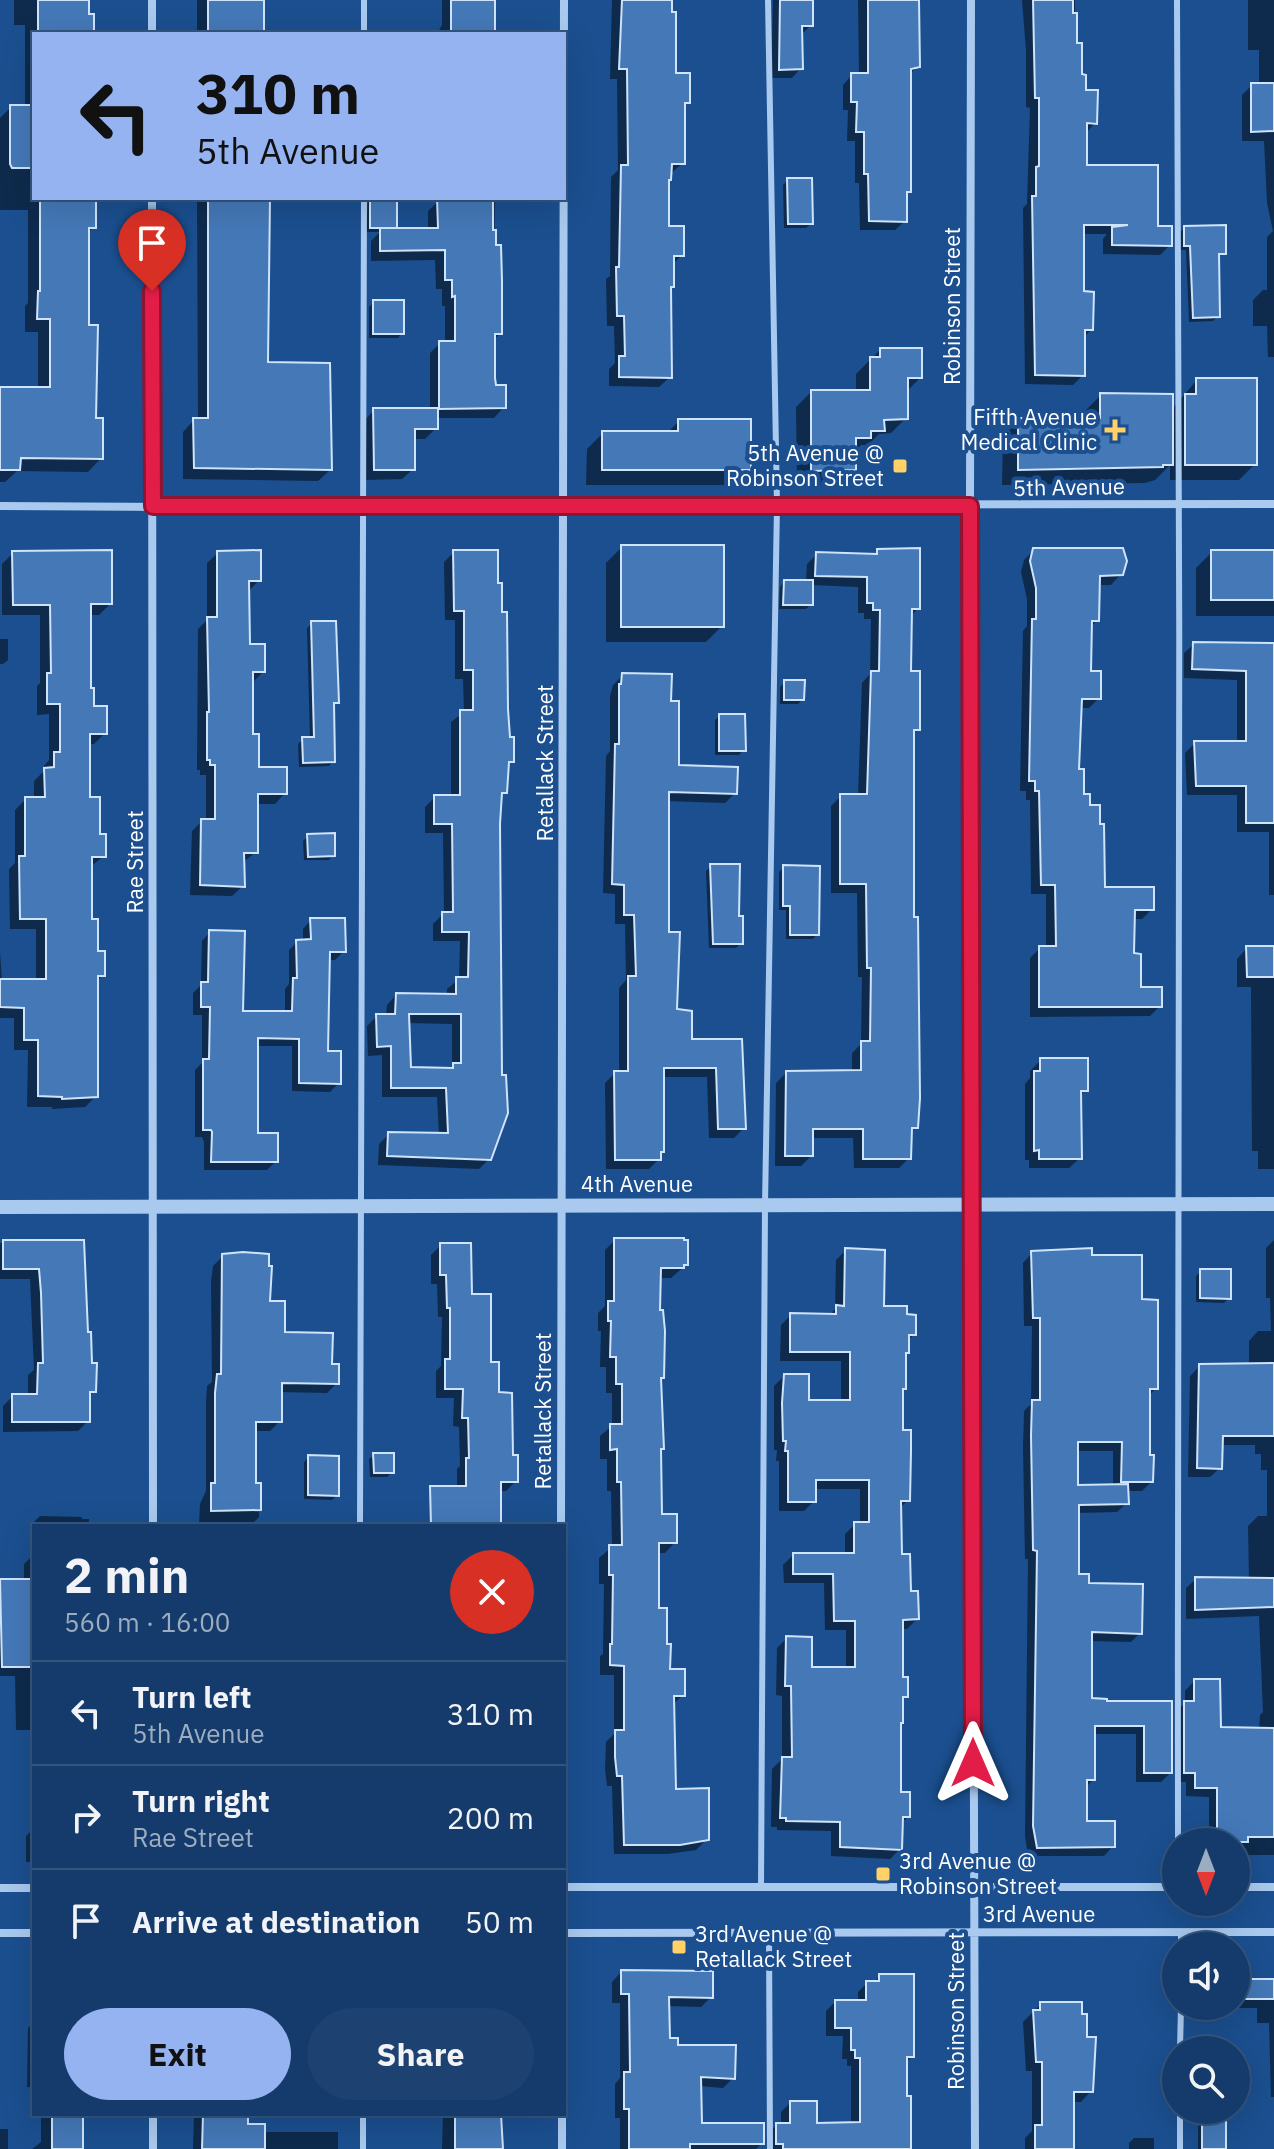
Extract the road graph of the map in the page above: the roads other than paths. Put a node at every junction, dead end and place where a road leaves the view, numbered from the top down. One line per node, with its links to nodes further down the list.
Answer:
1 (152, 0): 7 (street)
2 (364, 0): 8 (lane)
3 (564, 0): 9 (street, Retallack Street)
4 (768, 0): 16 (lane)
5 (971, 0): 19 (street, Robinson Street)
6 (1177, 0): 13 (lane)
7 (152, 32)
8 (364, 32)
9 (564, 32)
10 (152, 200): 18 (street, Rae Street)
11 (364, 200): 20 (lane)
12 (564, 200): 15 (street, Retallack Street)
13 (1181, 504): 14 (street, 5th Avenue); 19 (street, 5th Avenue); 21 (lane)
14 (1274, 504)
15 (565, 505): 16 (street, 5th Avenue); 20 (street, 5th Avenue); 27 (street, Retallack Street)
16 (777, 505): 19 (street, 5th Avenue); 23 (lane)
17 (0, 506): 18 (street, 5th Avenue)
18 (153, 506): 20 (street, 5th Avenue); 25 (street, Rae Street)
19 (970, 506): 24 (street, Robinson Street)
20 (364, 508): 26 (lane)
21 (1177, 1204): 22 (street, 4th Avenue); 24 (street, 4th Avenue); 32 (lane)
22 (1274, 1204)
23 (765, 1205): 24 (street, 4th Avenue); 27 (street, 4th Avenue); 34 (lane)
24 (973, 1205): 35 (street, Robinson Street)
25 (153, 1206): 26 (street, 4th Avenue); 28 (street, 4th Avenue); 29 (street, Rae Street)
26 (361, 1206): 27 (street, 4th Avenue); 30 (lane)
27 (561, 1206): 31 (street, Retallack Street)
28 (0, 1207)
29 (153, 1524)
30 (360, 1524)
31 (561, 1524)
32 (1178, 1828)
33 (566, 1887): 34 (street, 3rd Avenue)
34 (761, 1887): 35 (street, 3rd Avenue)
35 (973, 1887): 36 (street, 3rd Avenue); 41 (street, Robinson Street)
36 (1162, 1887)
37 (1250, 1887): 38 (street)
38 (1274, 1887)
39 (0, 1888): 40 (street)
40 (32, 1888)
41 (974, 1932): 42 (street, 3rd Avenue); 48 (street, 3rd Avenue); 57 (street, Robinson Street)
42 (1162, 1932)
43 (1250, 1932): 44 (street, 3rd Avenue)
44 (1274, 1932)
45 (0, 1933): 46 (street)
46 (32, 1933)
47 (566, 1933): 48 (street, 3rd Avenue)
48 (769, 1933): 56 (lane)
49 (153, 2116): 53 (street)
50 (363, 2116): 54 (lane)
51 (562, 2116): 55 (street)
52 (1180, 2124): 58 (lane)
53 (153, 2149)
54 (363, 2149)
55 (562, 2149)
56 (770, 2149)
57 (975, 2149)
58 (1180, 2149)

